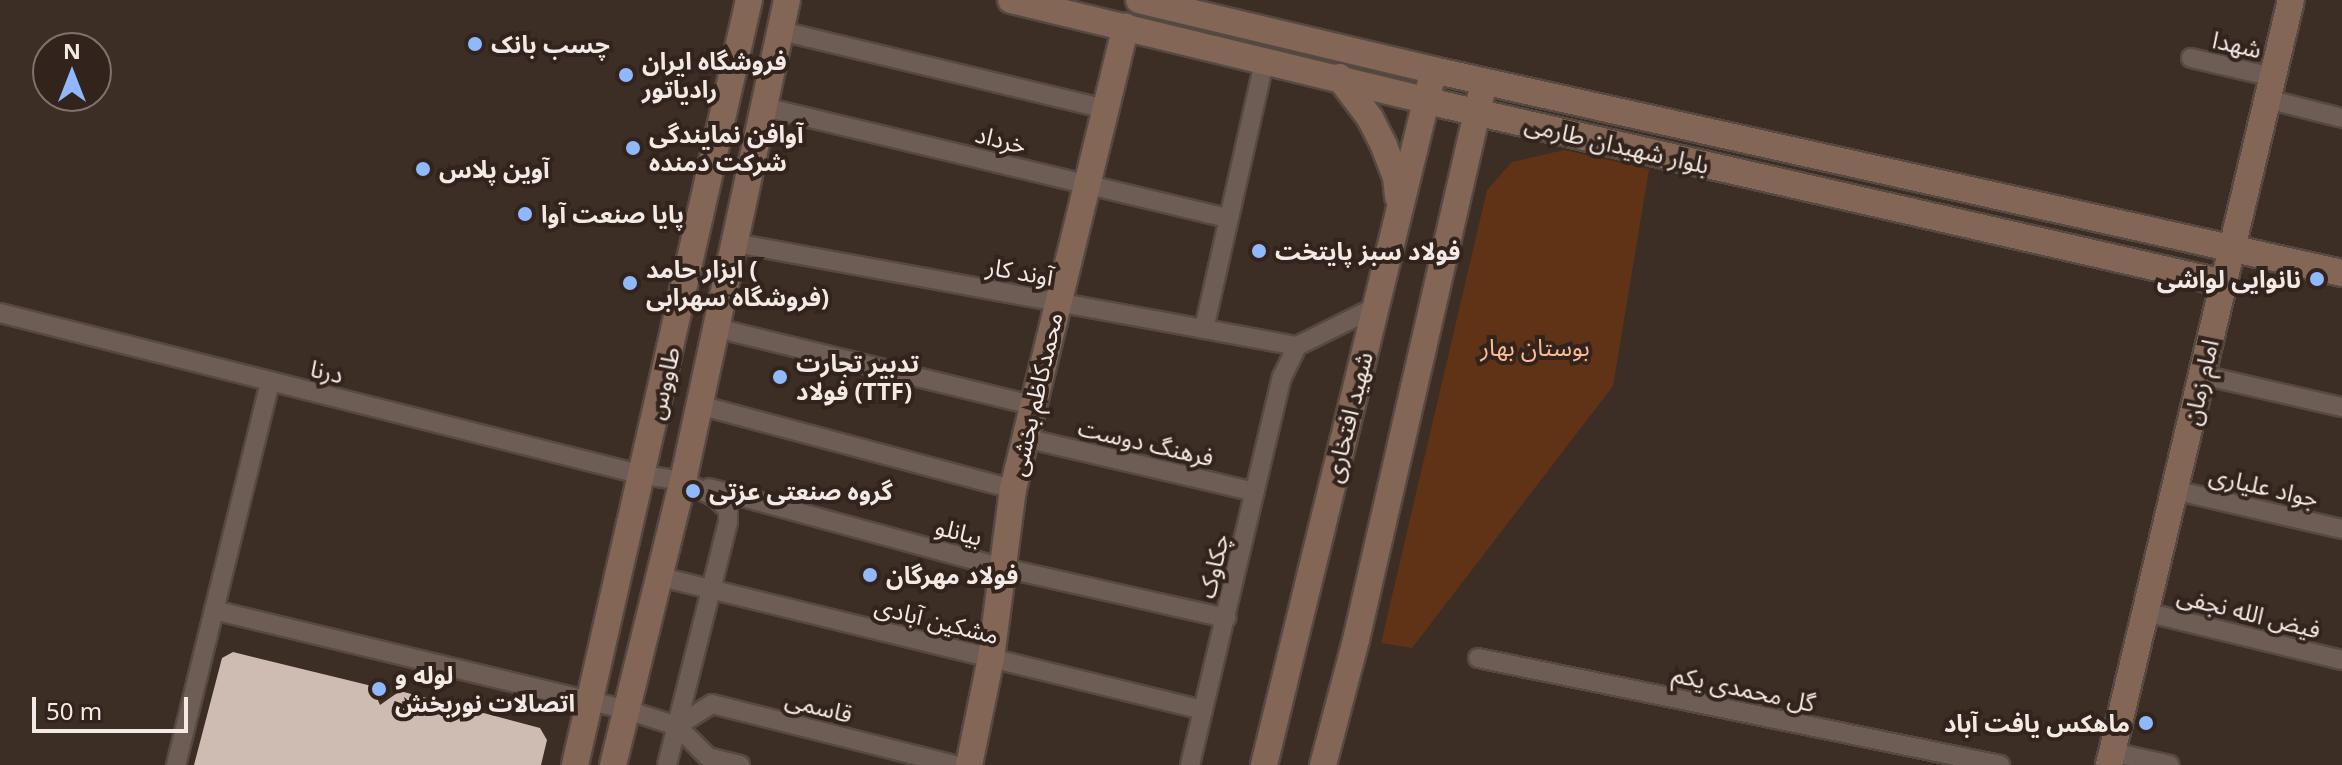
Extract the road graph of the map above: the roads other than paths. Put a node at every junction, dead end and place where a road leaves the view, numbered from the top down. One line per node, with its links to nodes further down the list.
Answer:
1 (749, 0): 38 (main road, طاووس)
2 (787, 0): 7 (main road, طاووس)
3 (1011, 0): 6 (main road, بلوار شهیدان طارمی)
4 (1139, 0): 10 (main road, بلوار شهیدان طارمی)
5 (2291, 0): 13 (main road, امام زمان)
6 (1126, 27): 9 (main road, بلوار شهیدان طارمی); 16 (main road, محمدکاظم بخشی)
7 (781, 31): 15 (main road, طاووس); 16 (street)
8 (2191, 58): 13 (street, شهدا)
9 (1264, 62): 11 (main road, بلوار شهیدان طارمی); 21 (street)
10 (1433, 70): 12 (main road, بلوار شهیدان طارمی); 14 (main road, شهید افتخاری)
11 (1339, 77): 14 (main road, بلوار شهیدان طارمی); 20 (main road)
12 (1485, 82): 17 (main road); 23 (main road, بلوار شهیدان طارمی)
13 (2270, 88): 18 (street, شهدا); 23 (main road, امام زمان)
14 (1427, 101): 17 (main road, بلوار شهیدان طارمی); 20 (main road, شهید افتخاری)
15 (764, 107): 19 (street, خرداد); 22 (main road, طاووس)
16 (1106, 109): 19 (main road, محمدکاظم بخشی)
17 (1476, 112): 25 (main road, بلوار شهیدان طارمی); 67 (main road)
18 (2342, 118)
19 (1087, 185): 21 (street, خرداد); 26 (main road, محمدکاظم بخشی)
20 (1399, 205): 27 (main road, شهید افتخاری)
21 (1227, 218): 30 (street)
22 (735, 243): 26 (street, آوند کار); 29 (main road, طاووس)
23 (2232, 248): 24 (main road, بلوار شهیدان طارمی); 25 (main road, امام زمان)
24 (2342, 273)
25 (2224, 283): 32 (main road, امام زمان)
26 (1057, 302): 30 (street, آوند کار); 35 (main road, محمدکاظم بخشی)
27 (1374, 308): 31 (street); 66 (main road, شهید افتخاری)
28 (0, 313): 33 (street, درنا)
29 (716, 328): 34 (main road, طاووس); 35 (street)
30 (1204, 329): 31 (street, آوند کار)
31 (1297, 346): 42 (street, چکاوک)
32 (2202, 375): 36 (street); 41 (main road, امام زمان)
33 (270, 382): 38 (street, درنا); 47 (street)
34 (699, 405): 39 (main road, طاووس); 40 (street)
35 (1033, 405): 37 (main road, محمدکاظم بخشی)
36 (2342, 407)
37 (1025, 438): 40 (main road, محمدکاظم بخشی); 42 (street, فرهنگ دوست)
38 (643, 475): 39 (street, درنا); 53 (main road, طاووس)
39 (683, 481): 44 (street, بیانلو); 45 (main road, طاووس); 46 (street)
40 (1013, 489): 44 (main road, محمدکاظم بخشی)
41 (2174, 490): 43 (street, جواد علیاری); 48 (main road, امام زمان)
42 (1255, 492): 49 (street, چکاوک)
43 (2342, 529)
44 (1004, 568): 49 (street, بیانلو); 50 (main road, محمدکاظم بخشی)
45 (661, 577): 46 (street, مشکین آبادی); 54 (main road, طاووس)
46 (712, 590): 50 (street, مشکین آبادی); 56 (street)
47 (214, 610): 53 (street); 58 (street)
48 (2145, 612): 52 (street, فیض الله نجفی); 57 (main road, امام زمان)
49 (1226, 618): 55 (street, چکاوک)
50 (991, 658): 55 (street, مشکین آبادی); 64 (main road, محمدکاظم بخشی)
51 (1478, 658): 68 (street, گل محمدی یکم)
52 (2342, 660)
53 (592, 700): 54 (street); 59 (main road, طاووس)
54 (627, 710): 56 (street); 60 (main road, طاووس)
55 (1203, 710): 65 (street, چکاوک)
56 (677, 726): 61 (street); 62 (street); 63 (street, قاسمی)
57 (2111, 758): 69 (street)
58 (176, 765)
59 (575, 765)
60 (613, 765)
61 (667, 765)
62 (740, 765)
63 (955, 765)
64 (969, 765)
65 (1190, 765)
66 (1264, 765)
67 (1323, 765)
68 (2000, 765)
69 (2170, 765)

